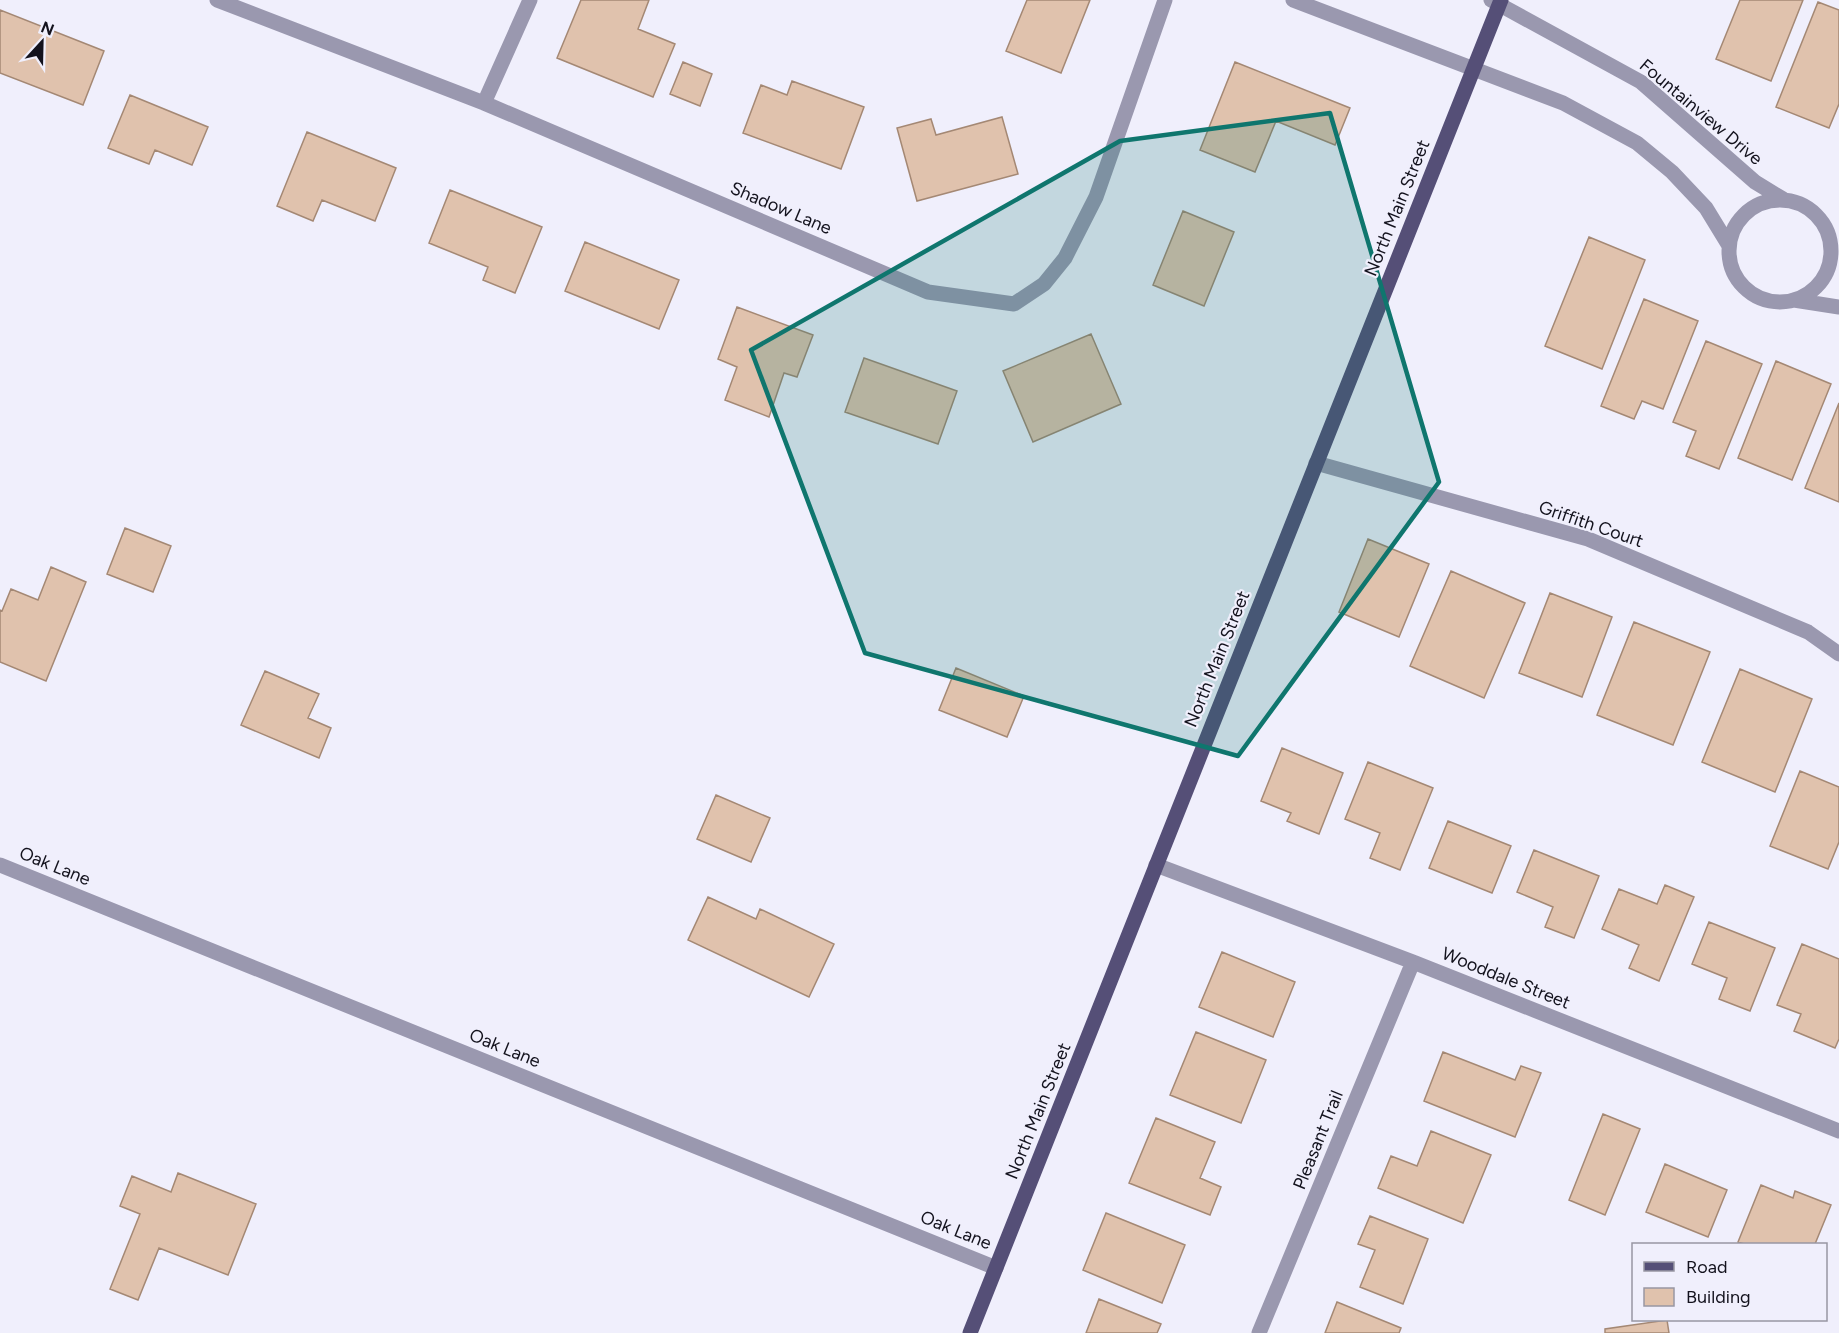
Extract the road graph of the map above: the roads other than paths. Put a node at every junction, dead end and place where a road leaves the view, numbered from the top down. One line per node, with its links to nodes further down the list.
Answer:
1 (217, 0): 7 (street, Shadow Lane)
2 (530, 0): 7 (street)
3 (1165, 0): 7 (street, Shadow Lane)
4 (1293, 0): 6 (street)
5 (1497, 1): 6 (main road, North Main Street); 8 (street, Fountainview Drive)
6 (1473, 68): 9 (street); 14 (main road, North Main Street)
7 (484, 103)
8 (1783, 199): 9 (street); 10 (street, Fountainview Drive)
9 (1728, 244): 12 (street)
10 (1831, 250): 11 (street, Fountainview Drive); 12 (street)
11 (1839, 268)
12 (1794, 300): 13 (street)
13 (1839, 307)
14 (1316, 463): 15 (street, Griffith Court); 17 (main road, North Main Street)
15 (1839, 654)
16 (0, 865): 20 (street, Oak Lane)
17 (1156, 865): 18 (street, Wooddale Street); 20 (main road, North Main Street)
18 (1413, 962): 19 (street, Wooddale Street); 22 (street, Pleasant Trail)
19 (1839, 1131)
20 (996, 1268): 21 (main road, North Main Street)
21 (970, 1333)
22 (1259, 1333)

